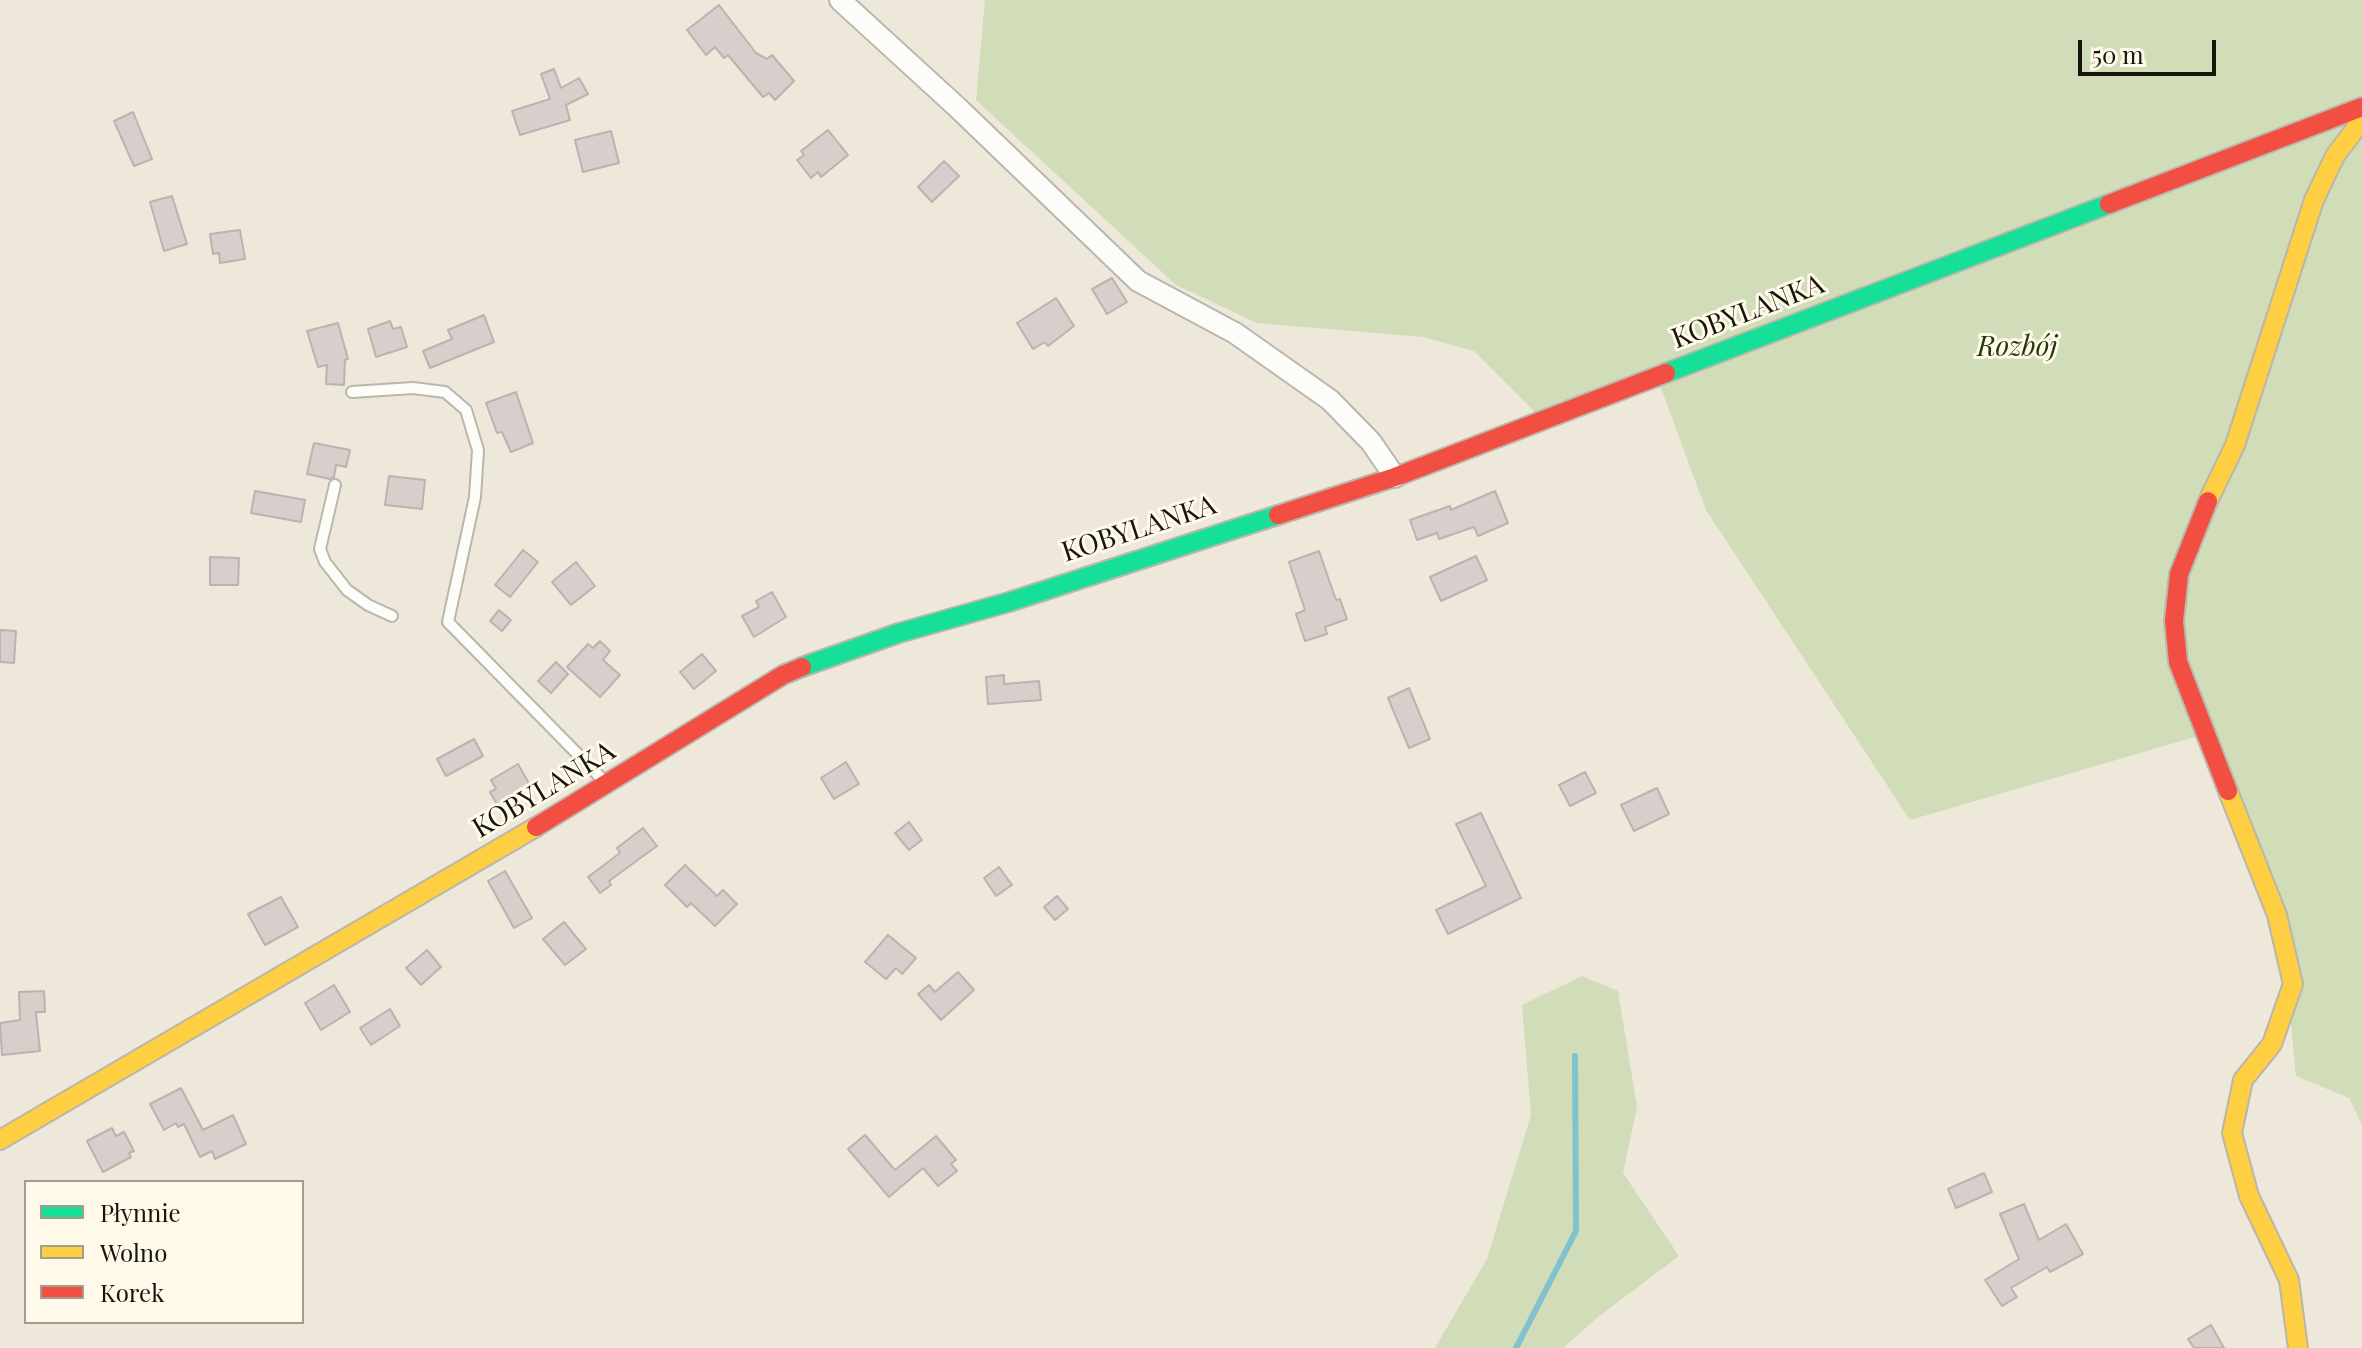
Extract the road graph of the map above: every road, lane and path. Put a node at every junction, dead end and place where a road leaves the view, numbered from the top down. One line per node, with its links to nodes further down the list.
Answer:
1 (840, 0): 4 (street)
2 (2362, 108): 4 (street, KOBYLANKA); 9 (street)
3 (352, 392): 7 (lane)
4 (1395, 477): 7 (street, KOBYLANKA)
5 (335, 485): 6 (lane)
6 (392, 616)
7 (608, 785): 8 (street, KOBYLANKA)
8 (0, 1140)
9 (2298, 1348)

